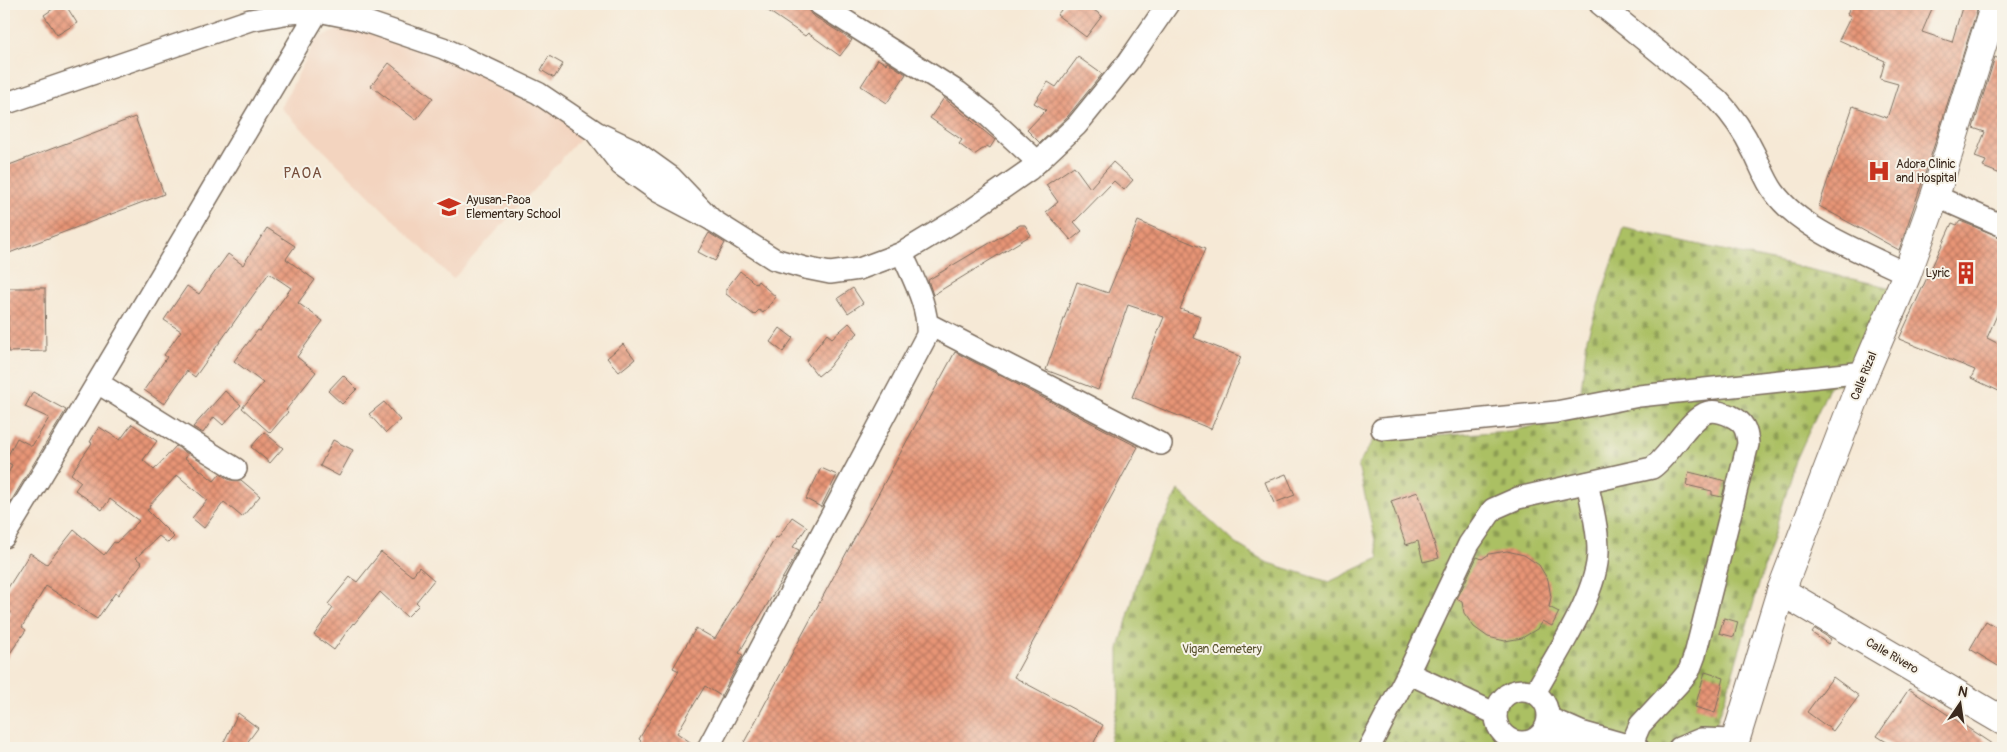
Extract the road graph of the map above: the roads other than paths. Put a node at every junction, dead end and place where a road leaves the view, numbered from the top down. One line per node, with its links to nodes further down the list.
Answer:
1 (819, 4): 8 (street)
2 (1168, 4): 8 (street)
3 (1600, 4): 12 (street)
4 (1995, 4): 9 (main road, Calle Rizal)
5 (318, 11): 6 (street); 11 (street); 15 (street)
6 (255, 12): 7 (street)
7 (4, 104)
8 (1038, 162): 11 (street)
9 (1935, 196): 10 (street); 12 (main road, Calle Rizal)
10 (2003, 226)
11 (902, 253): 13 (street)
12 (1907, 274): 14 (main road, Calle Rizal)
13 (928, 324): 17 (street); 29 (street)
14 (1864, 372): 16 (street); 21 (main road, Calle Rizal)
15 (98, 383): 18 (street); 20 (street)
16 (1382, 429)
17 (1161, 444)
18 (236, 469)
19 (1586, 484): 22 (street); 23 (street); 32 (street)
20 (4, 537)
21 (1781, 591): 25 (main road, Calle Rivero); 28 (main road, Calle Rizal)
22 (1408, 673): 24 (street); 30 (street)
23 (1535, 693): 24 (street); 26 (street)
24 (1496, 714): 27 (street)
25 (2003, 721)
26 (1546, 725): 27 (street); 31 (street); 32 (street)
27 (1503, 742)
28 (1734, 744): 33 (street)
29 (708, 748)
30 (1369, 748)
31 (1580, 748)
32 (1633, 748)
33 (1679, 748)

